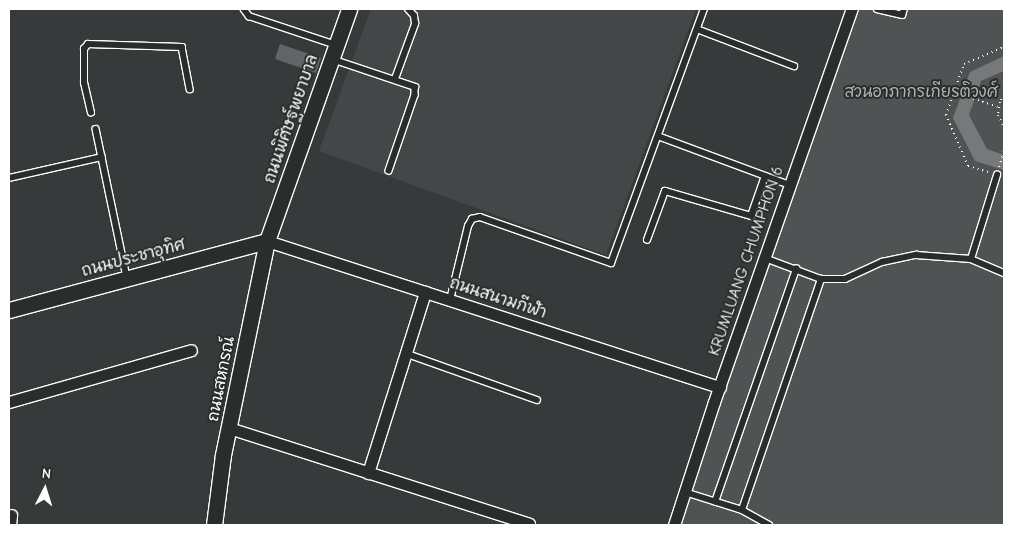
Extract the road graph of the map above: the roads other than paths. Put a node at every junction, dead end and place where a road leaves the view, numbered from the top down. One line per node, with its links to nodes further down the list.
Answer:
1 (244, 9): 9 (lane)
2 (349, 9): 9 (street, ถนนพิศิษฐ์พยาบาล)
3 (408, 9): 11 (lane)
4 (704, 9): 8 (lane)
5 (852, 9): 21 (street, KRUMLUANG CHUMPHON 6)
6 (877, 9): 7 (lane)
7 (904, 9)
8 (697, 29): 10 (lane); 15 (lane)
9 (333, 52): 11 (lane); 22 (street, ถนนพิศิษฐ์พยาบาล)
10 (794, 66)
11 (395, 79): 17 (lane)
12 (190, 89): 13 (lane)
13 (91, 113)
14 (96, 129): 16 (lane)
15 (658, 136): 19 (lane); 31 (lane)
16 (102, 157): 20 (lane); 28 (lane)
17 (389, 171)
18 (997, 175): 25 (lane)
19 (765, 176): 21 (lane); 23 (lane)
20 (9, 178)
21 (790, 185): 24 (street, KRUMLUANG CHUMPHON 6)
22 (267, 240): 28 (street, ถนนประชาอุทิศ); 30 (street, ถนนสนามกีฬา); 38 (street, ถนนสหกรณ์)
23 (647, 240)
24 (765, 258): 26 (lane); 35 (street, KRUMLUANG CHUMPHON 6)
25 (971, 260): 27 (lane); 29 (lane)
26 (796, 269): 29 (lane); 41 (lane)
27 (1004, 273)
28 (127, 278): 32 (street, ถนนประชาอุทิศ)
29 (821, 279): 42 (lane)
30 (425, 292): 31 (street, ถนนสนามกีฬา); 34 (street)
31 (450, 300): 35 (street, ถนนสนามกีฬา)
32 (9, 310)
33 (191, 350): 37 (street)
34 (406, 354): 36 (lane); 39 (street)
35 (720, 387): 40 (street, KRUMLUANG CHUMPHON 6)
36 (537, 400)
37 (9, 402)
38 (229, 428): 39 (street); 44 (street, ถนนสหกรณ์)
39 (368, 473): 43 (street)
40 (685, 492): 41 (lane); 45 (street, KRUMLUANG CHUMPHON 6)
41 (715, 502): 42 (lane)
42 (742, 510): 46 (lane)
43 (529, 524)
44 (214, 525)
45 (674, 525)
46 (769, 525)

